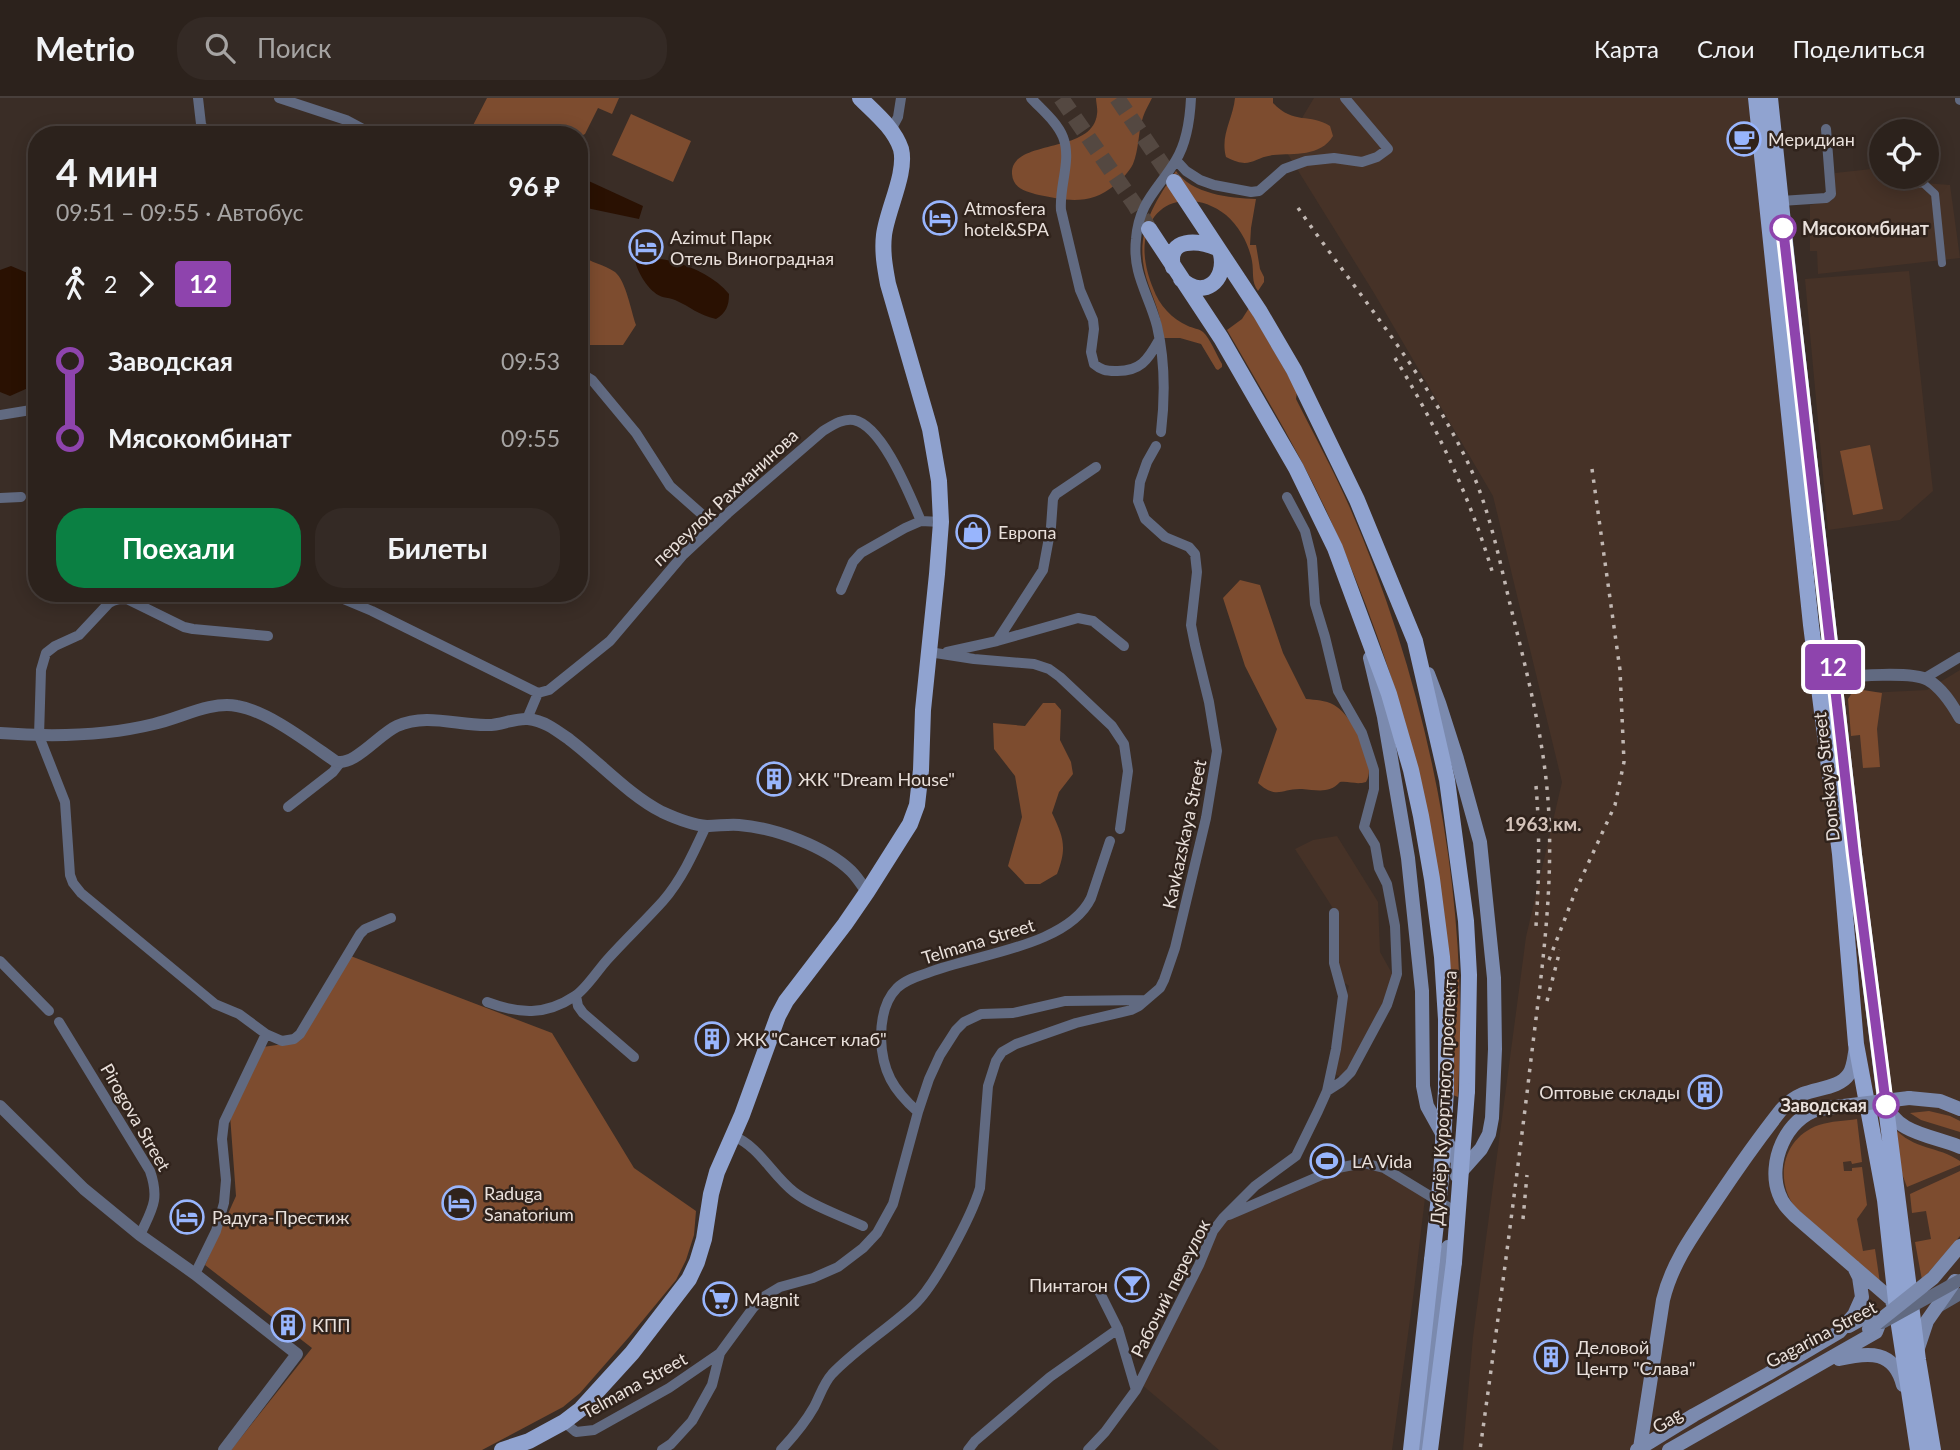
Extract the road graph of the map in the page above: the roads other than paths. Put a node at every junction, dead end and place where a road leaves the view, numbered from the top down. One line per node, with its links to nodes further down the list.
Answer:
1 (198, 98): 12 (street)
2 (279, 98): 13 (street)
3 (853, 98): 11 (street)
4 (860, 98): 11 (main road)
5 (901, 98): 15 (street)
6 (1031, 98): 24 (street)
7 (1191, 98): 16 (street)
8 (1345, 98): 16 (street)
9 (1756, 98): 70 (main road)
10 (1770, 98): 19 (main road, Donskaya Street)
11 (874, 111): 15 (main road)
12 (202, 126)
13 (357, 126)
14 (1826, 129): 19 (street)
15 (891, 130): 35 (main road)
16 (1176, 160): 24 (street)
17 (1174, 182): 21 (main road, Дублёр Курортного проспекта)
18 (1930, 189): 22 (street)
19 (1781, 201): 48 (main road, Donskaya Street)
20 (1149, 229): 23 (main road, Дублёр Курортного проспекта)
21 (1219, 250): 23 (main road); 23 (main road); 44 (main road, Дублёр Курортного проспекта)
22 (1942, 262)
23 (1176, 272): 38 (main road, Дублёр Курортного проспекта)
24 (1159, 340): 28 (street)
25 (588, 378): 36 (street)
26 (28, 410): 27 (street)
27 (0, 415)
28 (1161, 432)
29 (1156, 446): 65 (street, Kavkazskaya Street)
30 (1096, 467): 43 (street)
31 (21, 497): 33 (street)
32 (1287, 497): 72 (street)
33 (0, 498)
34 (921, 521): 35 (street); 36 (street, переулок Рахманинова); 37 (street)
35 (940, 522): 46 (main road)
36 (714, 525): 50 (street, переулок Рахманинова)
37 (841, 590)
38 (1355, 599): 79 (main road); 109 (main road, Дублёр Курортного проспекта, bridge)
39 (112, 602): 54 (street)
40 (133, 602): 42 (street)
41 (350, 602): 50 (street)
42 (268, 636)
43 (997, 641): 45 (street); 46 (street)
44 (1415, 641): 79 (main road); 111 (main road, Дублёр Курортного проспекта, bridge)
45 (1124, 646)
46 (934, 653): 58 (street); 60 (main road)
47 (1960, 657): 49 (street)
48 (1835, 678): 49 (street); 73 (main road, Donskaya Street)
49 (1925, 678): 51 (street)
50 (538, 692): 52 (street)
51 (1960, 718)
52 (527, 719): 55 (street); 57 (street)
53 (0, 733): 54 (street)
54 (39, 736): 55 (street); 69 (street)
55 (340, 763): 56 (street)
56 (288, 807)
57 (706, 826): 60 (street); 64 (street)
58 (1120, 829)
59 (1110, 841): 76 (street, Telmana Street)
60 (867, 892): 77 (main road)
61 (1334, 913): 72 (street)
62 (391, 918): 69 (street)
63 (0, 961): 67 (street)
64 (576, 996): 66 (street); 71 (street)
65 (1145, 1000): 76 (street); 106 (street, Kavkazskaya Street)
66 (487, 1002)
67 (49, 1011)
68 (59, 1022): 83 (street, Pirogova Street)
69 (267, 1034): 86 (street)
70 (1856, 1044): 91 (main road); 102 (main road)
71 (634, 1057)
72 (1327, 1091): 81 (street, Рабочий переулок)
73 (1885, 1100): 78 (main road); 96 (main road, Donskaya Street)
74 (0, 1106): 83 (street)
75 (1960, 1109): 85 (main road, bridge)
76 (918, 1112): 95 (street, Telmana Street)
77 (733, 1136): 82 (street); 99 (main road)
78 (1960, 1147)
79 (1457, 1177): 80 (main road)
80 (1453, 1210): 81 (street); 110 (main road)
81 (1223, 1218): 98 (street, Рабочий переулок)
82 (863, 1226)
83 (140, 1235): 86 (street)
84 (1960, 1246): 93 (main road, bridge)
85 (1854, 1267): 91 (main road); 94 (main road)
86 (195, 1274): 103 (street)
87 (1960, 1277): 90 (main road); 93 (street, Gagarina Street, bridge)
88 (1098, 1289): 92 (street, Рабочий переулок)
89 (1960, 1294): 90 (street)
90 (1933, 1310): 96 (main road)
91 (1898, 1319): 101 (main road)
92 (1118, 1329): 98 (street, Рабочий переулок); 107 (street, Рабочий переулок)
93 (1869, 1329): 100 (main road, Gagarina Street)
94 (1839, 1332): 97 (main road); 102 (main road)
95 (720, 1353): 99 (street, Telmana Street); 105 (street, Telmana Street)
96 (1918, 1360): 115 (main road, Donskaya Street)
97 (1824, 1362): 101 (main road); 113 (main road)
98 (1136, 1390): 108 (street, Рабочий переулок)
99 (564, 1422): 104 (main road)
100 (1699, 1422): 112 (main road, Gag)
101 (1913, 1423): 114 (main road)
102 (1638, 1449)
103 (224, 1450)
104 (502, 1450)
105 (662, 1450)
106 (781, 1450)
107 (968, 1450)
108 (1088, 1450)
109 (1410, 1450)
110 (1421, 1450)
111 (1430, 1450)
112 (1655, 1450)
113 (1670, 1450)
114 (1918, 1450)
115 (1933, 1450)

